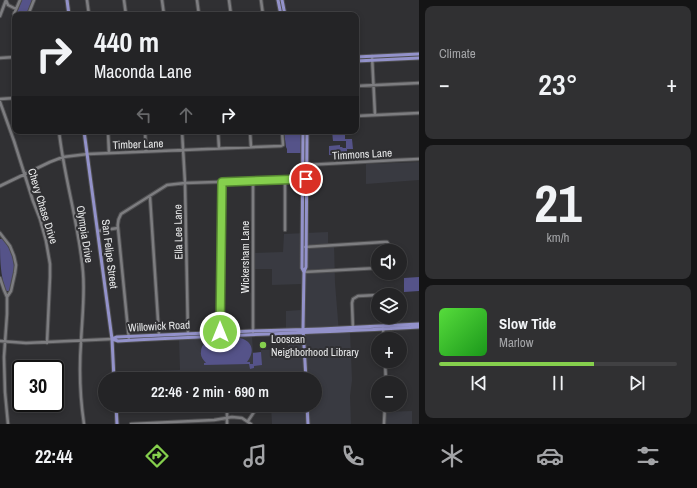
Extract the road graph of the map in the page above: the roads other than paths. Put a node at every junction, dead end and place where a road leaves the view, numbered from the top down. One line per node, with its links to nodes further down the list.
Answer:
1 (6, 0): 14 (street); 26 (street)
2 (18, 0): 14 (street)
3 (34, 0): 16 (street)
4 (67, 0): 17 (main road)
5 (88, 0): 18 (street)
6 (124, 0): 19 (street)
7 (162, 0): 20 (street)
8 (197, 0): 21 (street)
9 (229, 0): 22 (street)
10 (261, 0): 23 (street)
11 (278, 0): 13 (main road)
12 (282, 0): 13 (main road)
13 (281, 8): 24 (main road); 25 (main road)
14 (16, 9): 15 (street)
15 (15, 12)
16 (29, 12)
17 (69, 12)
18 (90, 12)
19 (126, 12)
20 (164, 12)
21 (199, 12)
22 (231, 12)
23 (263, 12)
24 (281, 12)
25 (283, 12)
26 (0, 16)
27 (419, 54): 30 (main road)
28 (12, 57): 31 (street)
29 (359, 57): 32 (main road)
30 (394, 57): 32 (main road); 33 (main road)
31 (0, 58)
32 (372, 58): 34 (main road); 36 (street)
33 (419, 58)
34 (359, 60)
35 (419, 82): 36 (street)
36 (373, 85): 37 (street); 42 (street)
37 (359, 86)
38 (12, 98): 39 (street)
39 (0, 99)
40 (0, 102): 65 (street, Chevy Chase Drive)
41 (419, 112): 42 (street)
42 (375, 115): 43 (street)
43 (359, 116)
44 (59, 134): 61 (street, Olympia Drive)
45 (85, 134): 60 (main road, San Felipe Street)
46 (108, 134): 59 (street)
47 (145, 134): 58 (street)
48 (182, 134): 57 (street, Ella Lee Lane)
49 (218, 134): 56 (street)
50 (250, 134): 55 (street)
51 (282, 134): 55 (street, Timber Lane)
52 (304, 134): 54 (main road)
53 (306, 134): 54 (main road)
54 (305, 142): 62 (main road); 64 (main road)
55 (251, 147): 56 (street, Timber Lane)
56 (219, 149): 57 (street, Timber Lane)
57 (184, 150): 58 (street, Timber Lane); 70 (street, Ella Lee Lane)
58 (146, 151): 59 (street, Timber Lane)
59 (109, 153): 60 (street, Timber Lane)
60 (88, 154): 61 (street, Timber Lane); 74 (main road, San Felipe Street)
61 (63, 157): 65 (street, Timber Lane); 98 (street, Olympia Drive)
62 (303, 158): 64 (main road); 67 (main road)
63 (419, 159): 64 (street, Timmons Lane)
64 (306, 165): 67 (main road)
65 (25, 174): 71 (street, Timber Lane); 100 (street, Chevy Chase Drive)
66 (285, 179): 67 (street); 68 (street); 75 (street)
67 (304, 179): 78 (main road)
68 (253, 180): 69 (street); 90 (street, Wickersham Lane)
69 (222, 182): 70 (street); 92 (street)
70 (185, 183): 72 (street); 94 (street, Ella Lee Lane)
71 (0, 186)
72 (150, 196): 73 (street); 93 (street)
73 (118, 228): 74 (street); 95 (street)
74 (98, 230): 96 (main road, San Felipe Street)
75 (285, 230)
76 (0, 232): 83 (street)
77 (388, 244): 78 (street)
78 (304, 247): 80 (main road)
79 (371, 268): 80 (street)
80 (304, 272): 89 (main road)
81 (0, 278): 83 (street)
82 (371, 296): 88 (street)
83 (7, 297): 99 (street)
84 (419, 324): 85 (main road)
85 (390, 325): 86 (main road)
86 (383, 328): 87 (main road); 88 (main road, Willowick Road); 91 (street)
87 (419, 328)
88 (353, 329): 89 (main road, Willowick Road)
89 (303, 331): 90 (main road, Willowick Road); 102 (main road)
90 (253, 332): 92 (main road, Willowick Road)
91 (383, 332)
92 (220, 334): 94 (main road, Willowick Road)
93 (159, 336): 94 (main road, Willowick Road); 95 (main road, Willowick Road)
94 (189, 336)
95 (129, 338): 96 (main road, Willowick Road)
96 (112, 339): 98 (street, Willowick Road); 101 (main road, San Felipe Street)
97 (0, 341): 99 (street, Willowick Road)
98 (81, 341): 100 (street, Willowick Road); 113 (street, Olympia Drive)
99 (5, 342): 100 (street, Willowick Road); 112 (street)
100 (47, 342)
101 (114, 372)
102 (306, 372)
103 (116, 412): 114 (main road)
104 (227, 412): 108 (street)
105 (254, 412): 109 (street)
106 (307, 412): 119 (main road)
107 (384, 412): 120 (street)
108 (227, 417): 109 (street); 111 (street); 117 (street)
109 (248, 422): 118 (street)
110 (165, 423): 111 (street); 116 (street)
111 (196, 423)
112 (8, 424)
113 (84, 424)
114 (117, 424)
115 (130, 424): 116 (street)
116 (135, 424)
117 (228, 424)
118 (251, 424)
119 (308, 424)
120 (384, 424)

